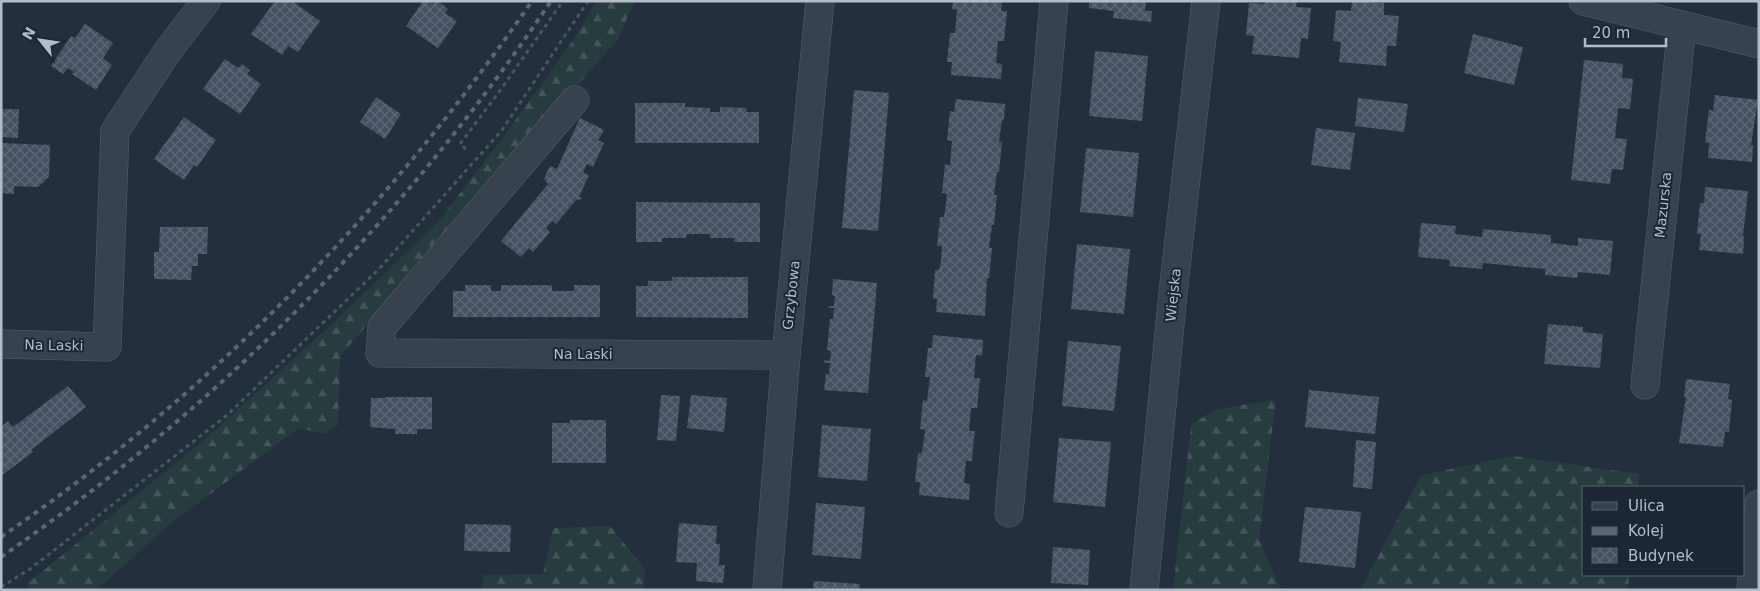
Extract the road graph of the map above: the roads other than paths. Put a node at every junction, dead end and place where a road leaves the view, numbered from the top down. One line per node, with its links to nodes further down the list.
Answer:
1 (206, 1): 9 (street, Na Laski)
2 (820, 1): 10 (street, Grzybowa)
3 (1054, 1): 13 (street)
4 (1206, 1): 15 (street, Wiejska)
5 (1583, 1): 6 (street)
6 (1682, 25): 7 (street); 11 (street, Mazurska)
7 (1759, 44)
8 (574, 100): 10 (street, Na Laski)
9 (1, 344)
10 (786, 355): 14 (street, Grzybowa)
11 (1645, 384)
12 (1759, 504): 16 (street)
13 (1008, 513)
14 (767, 590)
15 (1144, 590)
16 (1751, 590)

